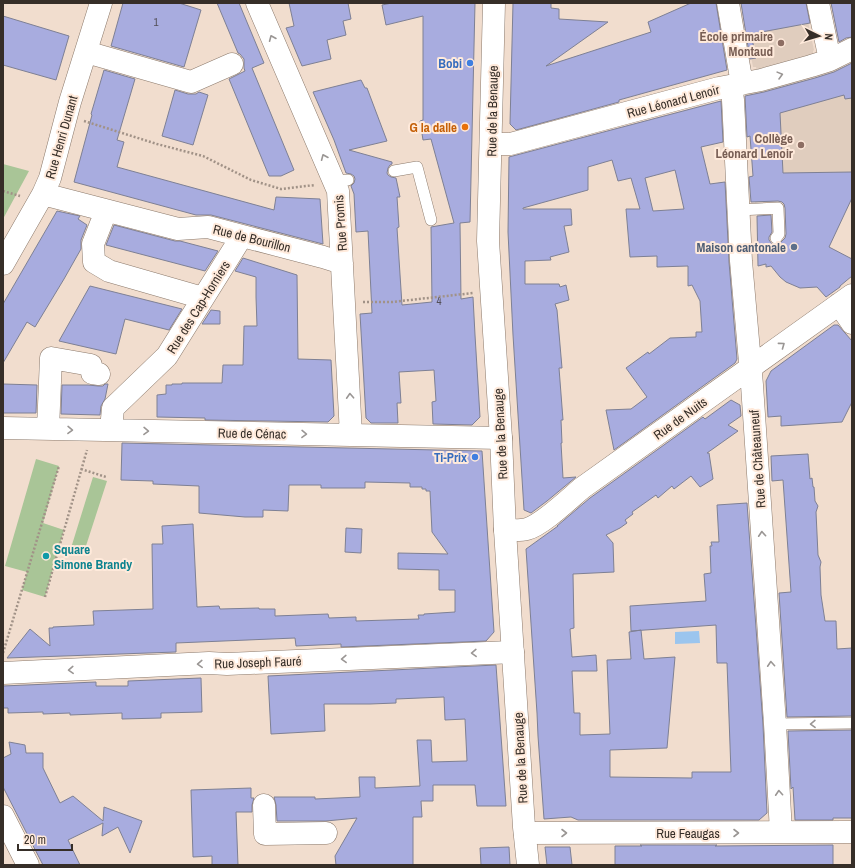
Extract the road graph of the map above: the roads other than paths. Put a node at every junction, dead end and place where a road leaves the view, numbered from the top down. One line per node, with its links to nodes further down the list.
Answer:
1 (100, 3): 7 (street, Rue Henri Dunant)
2 (257, 3): 19 (street, Rue Promis, one-way to 2)
3 (494, 3): 11 (street, Rue de la Benauge)
4 (728, 3): 10 (street, Rue de Châteauneuf)
5 (818, 3): 8 (street)
6 (852, 49): 8 (street, Rue Léonard Lenoir)
7 (86, 52): 9 (street); 13 (street, Rue Henri Dunant)
8 (830, 60): 10 (street, Rue Léonard Lenoir, one-way to 8)
9 (232, 64)
10 (737, 85): 11 (street, Rue Léonard Lenoir); 14 (street, Rue de Châteauneuf)
11 (491, 144): 30 (street, Rue de la Benauge)
12 (394, 171): 16 (lane)
13 (43, 194): 15 (street, Rue de Bourillon); 20 (street, Rue Henri Dunant)
14 (739, 210): 18 (lane); 24 (street, Rue de Châteauneuf)
15 (106, 211): 17 (street, Rue de Bourillon); 21 (street)
16 (431, 220)
17 (242, 236): 19 (street, Rue de Bourillon); 21 (street, Rue des Cap-Horniers)
18 (776, 238)
19 (342, 263): 29 (street, Rue Promis, one-way to 19)
20 (3, 264)
21 (203, 298): 28 (street, Rue des Cap-Horniers)
22 (845, 299): 23 (street); 24 (street, Rue de Nuits, one-way to 22)
23 (852, 323)
24 (750, 368): 31 (street, Rue de Nuits); 35 (street, Rue de Châteauneuf, one-way to 24)
25 (99, 374): 27 (street)
26 (3, 428): 27 (street, Rue de Cénac)
27 (48, 429): 28 (street, Rue de Cénac, one-way to 28)
28 (102, 430): 29 (street, Rue de Cénac, one-way to 29)
29 (351, 435): 30 (street, Rue de Cénac)
30 (501, 438): 31 (street, Rue de la Benauge)
31 (505, 530): 32 (street, Rue de la Benauge)
32 (513, 652): 33 (street, Rue Joseph Fauré, one-way to 33); 41 (street, Rue de la Benauge)
33 (3, 673)
34 (852, 723): 35 (lane, one-way to 35)
35 (775, 724): 38 (street, Rue de Châteauneuf, one-way to 35)
36 (264, 805): 40 (street)
37 (3, 816): 42 (street)
38 (781, 832): 39 (street, Rue Feaugas); 41 (street, Rue Feaugas, one-way to 38)
39 (852, 832)
40 (326, 833)
41 (525, 833): 43 (street, Rue de la Benauge)
42 (28, 865)
43 (528, 865)

